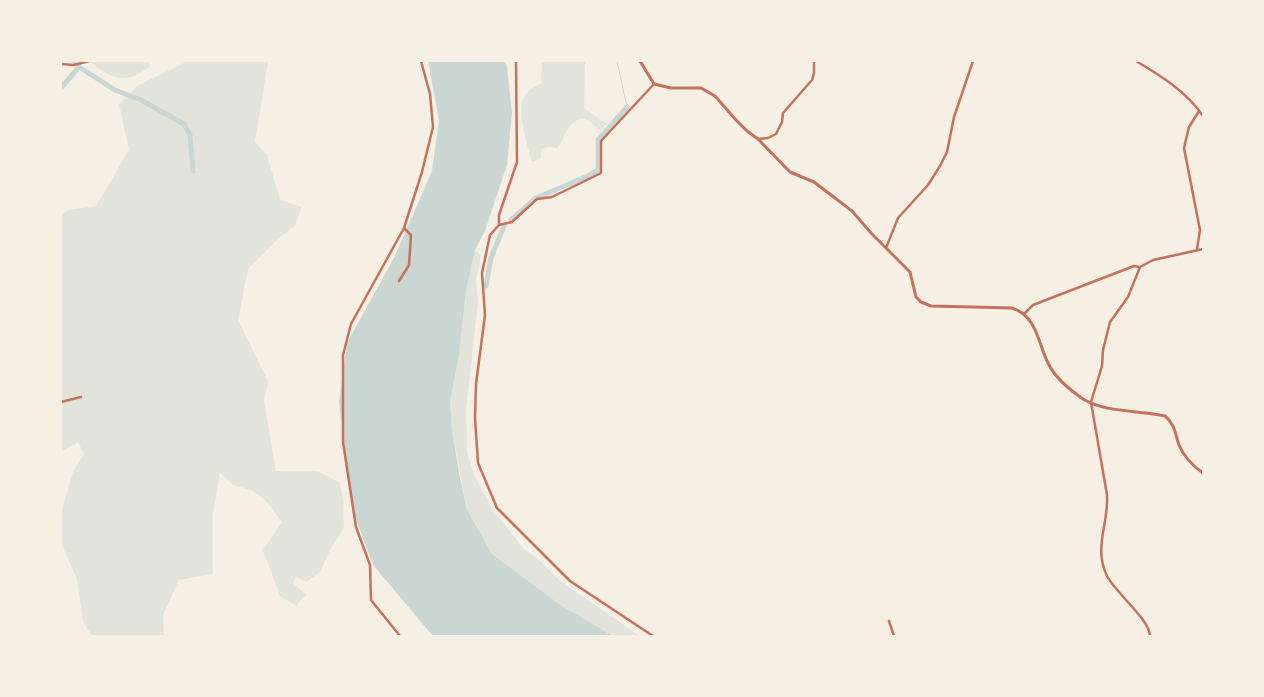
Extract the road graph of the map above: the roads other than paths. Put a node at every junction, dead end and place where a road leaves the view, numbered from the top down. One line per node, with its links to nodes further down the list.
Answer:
1 (89, 61): 8 (street)
2 (421, 61): 14 (street)
3 (516, 61): 13 (street)
4 (640, 61): 9 (street)
5 (814, 61): 12 (street)
6 (973, 61): 15 (street)
7 (1136, 61): 10 (street)
8 (61, 64)
9 (654, 84): 12 (street); 13 (street)
10 (1199, 111): 11 (street); 17 (street)
11 (1203, 116)
12 (758, 138): 15 (street)
13 (499, 225): 27 (street)
14 (404, 228): 19 (street); 26 (street)
15 (886, 248): 20 (street)
16 (1203, 249): 17 (street)
17 (1197, 250): 18 (street)
18 (1140, 268): 20 (street); 23 (street)
19 (399, 282)
20 (1024, 314): 23 (street)
21 (81, 397): 22 (street)
22 (61, 402)
23 (1092, 402): 24 (street); 29 (street)
24 (1203, 473)
25 (889, 621): 28 (street)
26 (400, 636)
27 (653, 636)
28 (894, 636)
29 (1150, 636)

